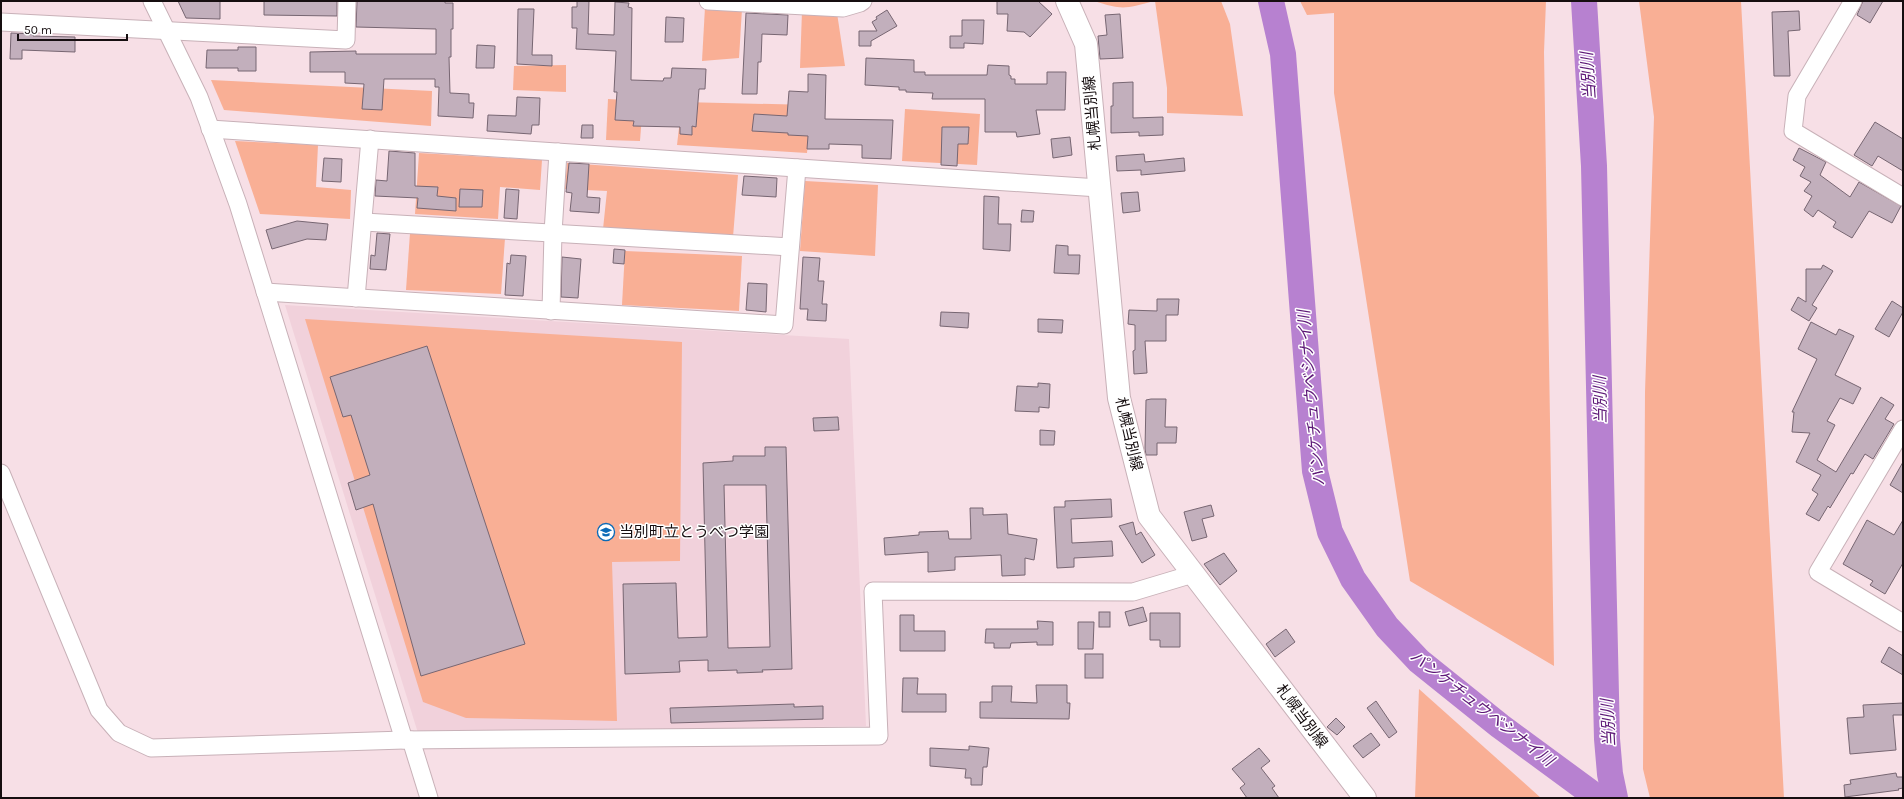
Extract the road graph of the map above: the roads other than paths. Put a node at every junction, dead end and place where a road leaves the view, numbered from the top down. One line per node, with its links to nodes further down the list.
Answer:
1 (152, 1): 8 (street)
2 (347, 1): 8 (street)
3 (708, 1): 4 (street)
4 (863, 1)
5 (1067, 1): 13 (main road, 札幌当別線)
6 (1853, 1): 14 (street)
7 (1, 22): 8 (street)
8 (167, 32): 9 (street)
9 (210, 129): 10 (street); 18 (street)
10 (370, 139): 11 (street); 15 (street)
11 (558, 152): 12 (street); 16 (street)
12 (797, 168): 13 (street); 17 (street)
13 (1099, 188): 23 (main road, 札幌当別線)
14 (1903, 197)
15 (364, 222): 16 (street); 19 (street)
16 (553, 233): 17 (street); 20 (street)
17 (790, 247): 20 (street)
18 (265, 292): 19 (street); 25 (street)
19 (356, 298): 20 (street)
20 (551, 311)
21 (1903, 429): 24 (street)
22 (1, 473): 25 (street)
23 (1193, 574): 25 (street); 27 (main road, 札幌当別線)
24 (1902, 620)
25 (408, 740): 26 (street)
26 (428, 798)
27 (1365, 798)

